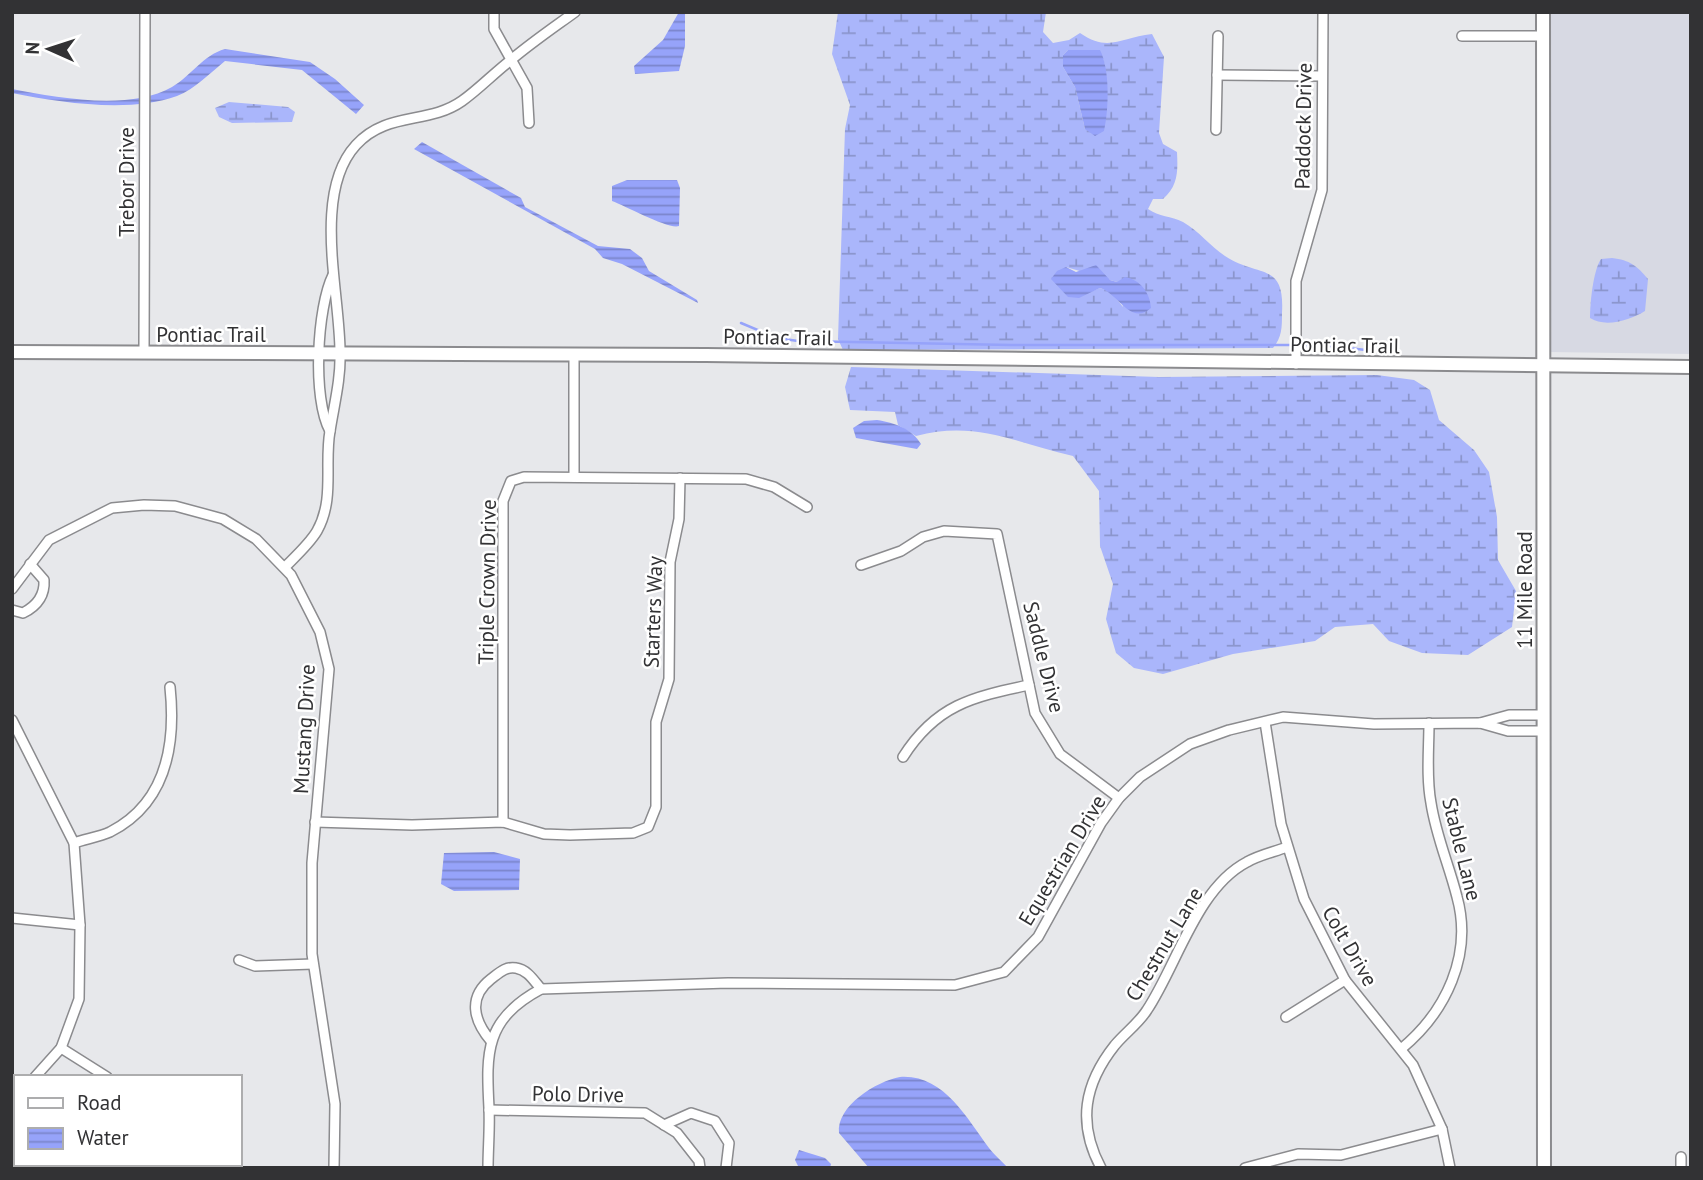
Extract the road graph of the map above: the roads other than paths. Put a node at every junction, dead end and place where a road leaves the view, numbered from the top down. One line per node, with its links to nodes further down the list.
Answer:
1 (145, 12): 16 (street, Trebor Drive)
2 (495, 12): 9 (street)
3 (575, 12): 9 (street)
4 (1322, 12): 11 (street, Paddock Drive)
5 (1543, 12): 8 (main road, 11 Mile Road)
6 (1218, 36): 10 (street)
7 (1462, 36): 8 (street)
8 (1543, 36): 21 (main road, 11 Mile Road)
9 (510, 60): 12 (street); 14 (street)
10 (1217, 75): 11 (street); 13 (street)
11 (1322, 76): 20 (street, Paddock Drive)
12 (529, 123)
13 (1216, 130)
14 (333, 273): 17 (street); 18 (street)
15 (12, 352): 16 (main road, Pontiac Trail)
16 (144, 353): 17 (main road, Pontiac Trail)
17 (320, 354): 18 (main road, Pontiac Trail); 23 (street)
18 (341, 354): 19 (main road, Pontiac Trail); 23 (street)
19 (574, 355): 20 (main road, Pontiac Trail); 24 (street)
20 (1296, 364): 21 (main road, Pontiac Trail)
21 (1544, 366): 22 (main road, Pontiac Trail); 35 (main road, 11 Mile Road)
22 (1691, 367)
23 (330, 431): 29 (street)
24 (574, 477): 25 (street, Triple Crown Drive); 44 (street, Triple Crown Drive)
25 (680, 478): 26 (street, Triple Crown Drive); 44 (street, Starters Way)
26 (807, 507)
27 (30, 564): 29 (street, Mustang Drive); 30 (street, Mustang Drive); 32 (street)
28 (861, 565): 33 (street, Saddle Drive)
29 (286, 566): 43 (street, Mustang Drive)
30 (16, 575): 31 (street, Mustang Drive)
31 (12, 589)
32 (12, 610)
33 (1029, 685): 41 (street); 42 (street, Saddle Drive)
34 (170, 687): 45 (street)
35 (1544, 715): 39 (street, Equestrian Drive); 40 (main road, 11 Mile Road)
36 (12, 720): 45 (street)
37 (1265, 722): 38 (street, Equestrian Drive); 42 (street, Equestrian Drive); 46 (street, Colt Drive)
38 (1429, 723): 39 (street, Equestrian Drive); 56 (street, Stable Lane)
39 (1479, 723): 40 (street, Equestrian Drive)
40 (1544, 731): 70 (main road, 11 Mile Road)
41 (903, 757)
42 (1119, 798): 52 (street, Equestrian Drive)
43 (315, 821): 44 (street, Starters Way); 50 (street, Mustang Drive)
44 (503, 822)
45 (74, 843): 48 (street)
46 (1287, 847): 51 (street, Colt Drive); 63 (street, Chestnut Lane)
47 (12, 918): 48 (street)
48 (80, 925): 55 (street)
49 (239, 960): 50 (street)
50 (313, 964): 64 (street, Mustang Drive)
51 (1345, 980): 53 (street); 56 (street, Colt Drive)
52 (541, 989): 54 (street); 54 (street)
53 (1286, 1017)
54 (491, 1041): 59 (street)
55 (61, 1048): 57 (street); 58 (street)
56 (1401, 1049): 61 (street, Colt Drive)
57 (37, 1075)
58 (104, 1075)
59 (489, 1110): 60 (street, Polo Drive); 65 (street)
60 (664, 1125): 66 (street, Polo Drive); 67 (street)
61 (1442, 1129): 68 (street); 69 (street, Colt Drive)
62 (1681, 1157): 71 (street)
63 (1099, 1167)
64 (334, 1168)
65 (488, 1168)
66 (700, 1168)
67 (726, 1168)
68 (1244, 1168)
69 (1450, 1168)
70 (1544, 1168)
71 (1681, 1168)

